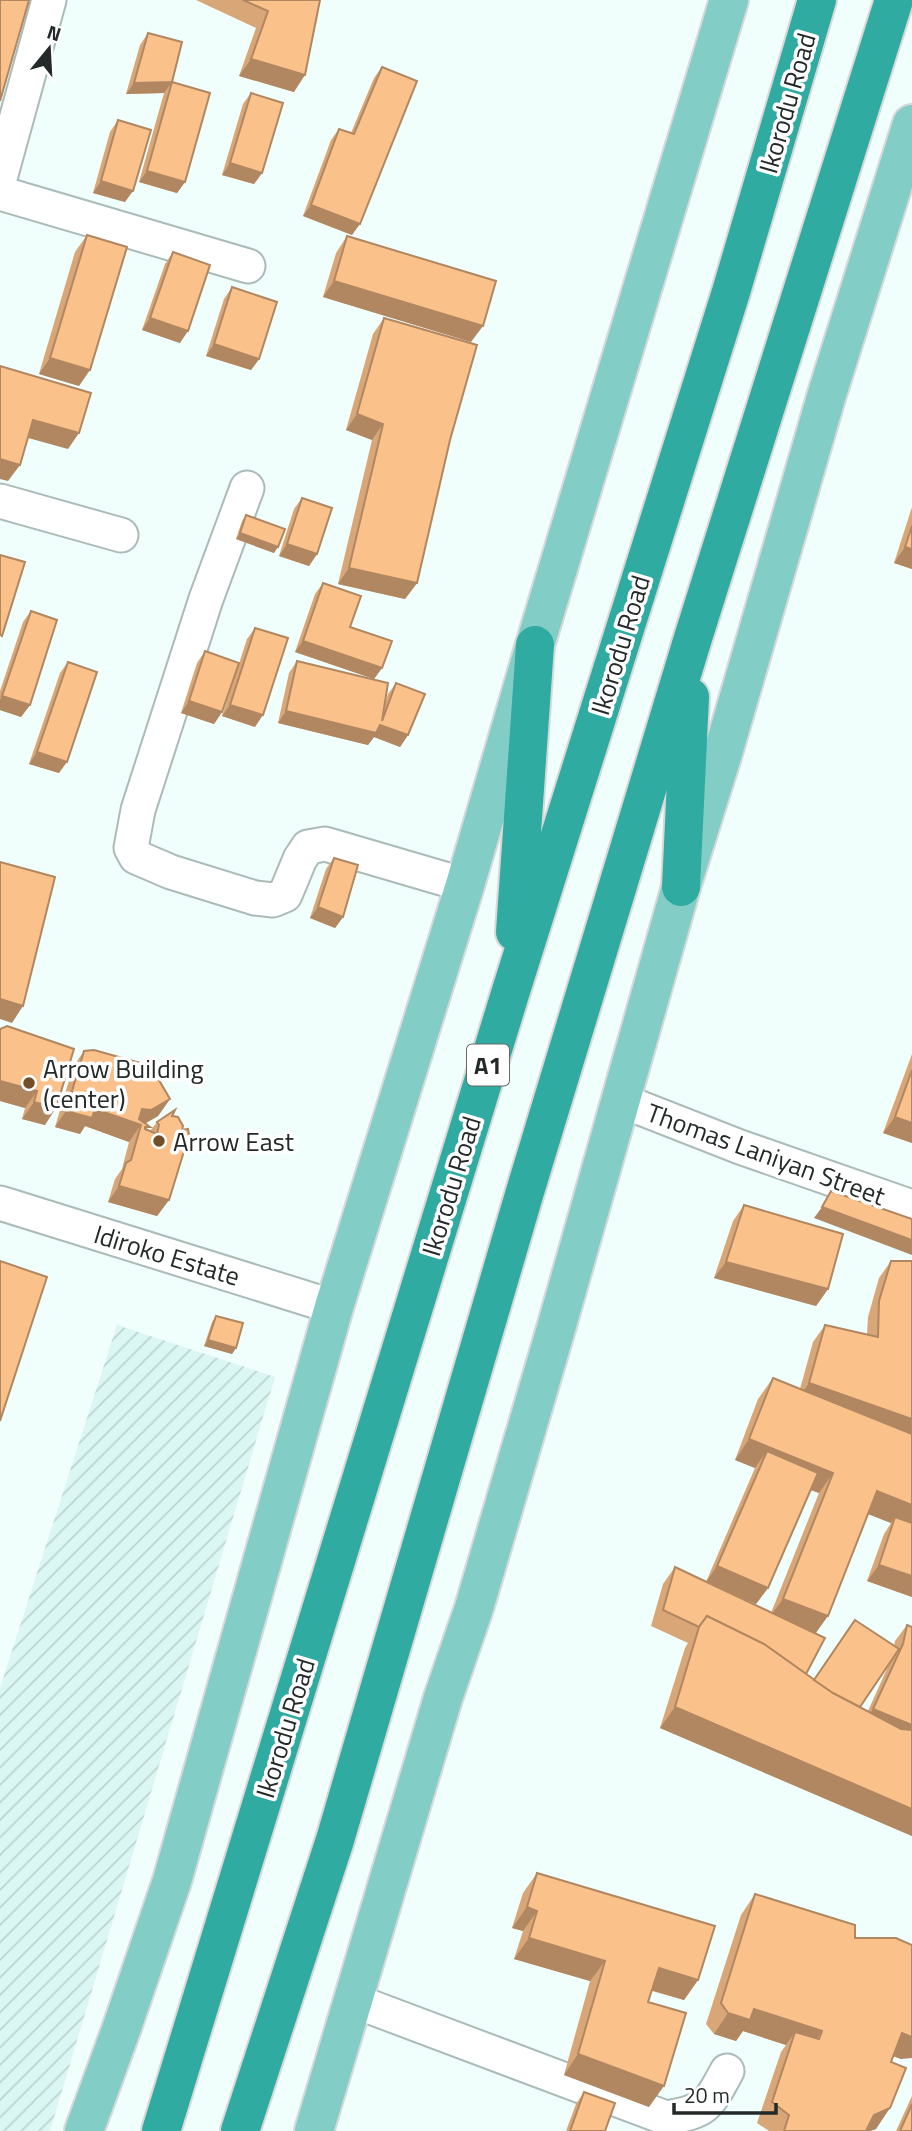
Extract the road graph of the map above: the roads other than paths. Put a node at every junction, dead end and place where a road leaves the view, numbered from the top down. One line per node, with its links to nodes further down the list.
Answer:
1 (49, 0): 7 (street)
2 (729, 0): 14 (main road)
3 (817, 0): 17 (highway, Ikorodu Road / A1)
4 (894, 0): 13 (highway)
5 (912, 124): 6 (main road)
6 (905, 168): 16 (main road)
7 (0, 178)
8 (0, 193): 9 (street)
9 (248, 266)
10 (247, 488): 15 (street)
11 (0, 501): 12 (street)
12 (121, 535)
13 (693, 638): 16 (highway); 26 (highway)
14 (535, 645): 15 (main road); 17 (highway)
15 (465, 885): 21 (main road)
16 (681, 887): 18 (main road)
17 (510, 994): 24 (highway, Ikorodu Road / A1)
18 (620, 1100): 20 (street, Thomas Laniyan Street); 22 (main road)
19 (0, 1203): 21 (street, Idiroko Estate)
20 (912, 1207)
21 (334, 1307): 25 (main road)
22 (352, 2000): 23 (street); 27 (main road)
23 (727, 2071)
24 (161, 2126)
25 (84, 2131)
26 (240, 2131)
27 (314, 2131)

